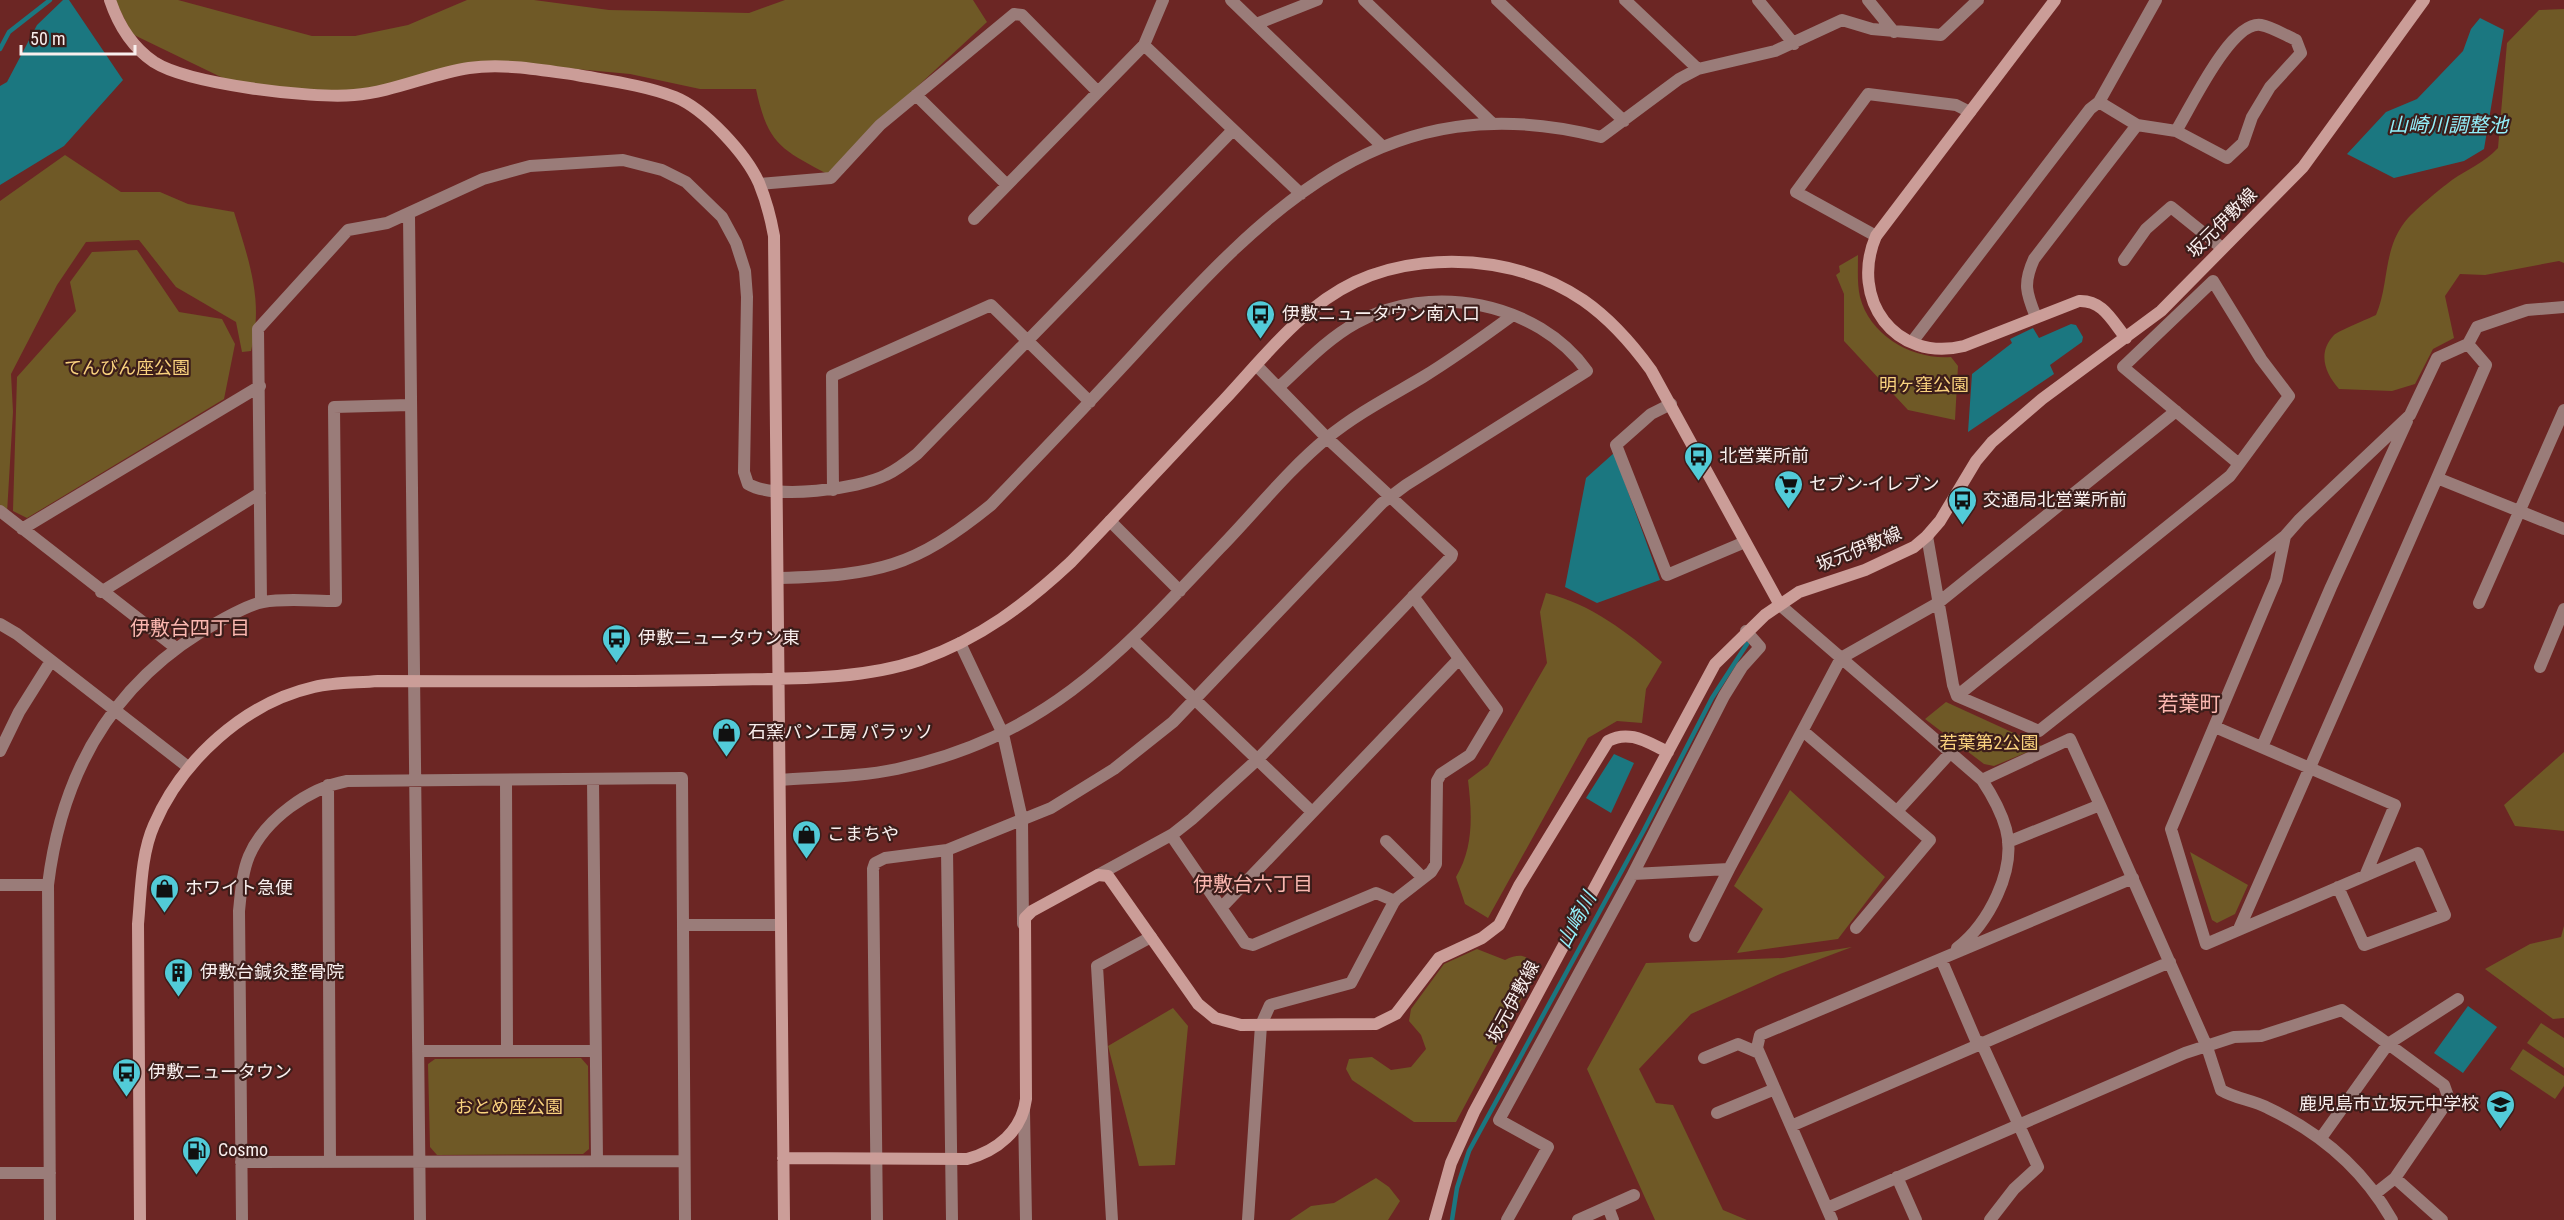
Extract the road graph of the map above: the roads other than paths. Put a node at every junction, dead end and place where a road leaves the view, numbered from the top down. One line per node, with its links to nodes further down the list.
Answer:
1 (110, 0): 29 (street)
2 (1163, 0): 17 (street)
3 (1231, 0): 14 (street)
4 (1317, 0): 14 (street)
5 (1364, 0): 24 (street)
6 (1497, 0): 23 (street)
7 (1625, 0): 18 (street)
8 (1758, 0): 16 (street)
9 (1868, 0): 15 (street)
10 (1978, 0): 15 (street)
11 (2055, 0): 22 (street)
12 (2156, 0): 21 (street)
13 (2424, 0): 35 (street, 坂元伊敷線)
14 (1256, 24): 28 (street)
15 (1894, 32): 16 (street)
16 (1794, 44): 18 (street)
17 (1144, 45): 19 (street); 26 (street)
18 (1698, 69): 23 (street)
19 (1098, 92): 20 (street); 30 (street)
20 (916, 95): 29 (street); 30 (street)
21 (2099, 102): 25 (street); 44 (street)
22 (1970, 112): 34 (street); 34 (street)
23 (1624, 121): 24 (street)
24 (1493, 124): 28 (street)
25 (2137, 125): 27 (street); 40 (street)
26 (1233, 130): 31 (street); 42 (street)
27 (2176, 131): 27 (street)
28 (1382, 146): 31 (street)
29 (759, 184): 59 (street)
30 (1007, 185): 33 (street)
31 (1300, 194): 49 (street)
32 (409, 215): 47 (street); 51 (street); 59 (street)
33 (974, 219)
34 (1876, 236): 44 (street)
35 (2222, 248): 36 (street); 38 (street, 坂元伊敷線)
36 (2124, 260)
37 (2564, 307): 45 (street)
38 (2161, 311): 41 (street); 43 (street, 坂元伊敷線)
39 (1513, 315): 48 (street); 55 (street); 61 (street)
40 (2036, 317): 43 (street); 44 (street)
41 (2170, 323): 53 (street); 56 (street)
42 (1026, 339): 49 (street); 58 (street); 58 (street)
43 (2126, 339): 67 (street, 坂元伊敷線)
44 (1912, 342)
45 (2468, 344): 54 (street); 57 (street)
46 (1256, 365): 48 (street); 50 (street); 64 (street)
47 (260, 386): 60 (street); 65 (street)
48 (1279, 387): 55 (street)
49 (1090, 402): 70 (street)
50 (1671, 404): 69 (street); 69 (street)
51 (410, 405): 74 (street); 89 (street)
52 (2564, 410): 63 (street)
53 (2176, 411): 56 (street); 75 (street)
54 (2410, 415): 68 (street); 96 (street)
55 (1327, 438): 61 (street); 71 (street)
56 (2239, 464): 90 (street)
57 (2437, 478): 63 (street); 102 (street)
58 (833, 490): 59 (street)
59 (779, 491): 70 (street)
60 (260, 493): 72 (street); 74 (street)
61 (1390, 496): 73 (street); 91 (street)
62 (0, 512): 65 (street)
63 (2519, 512): 66 (street); 76 (street)
64 (1110, 521): 71 (street); 82 (street)
65 (22, 529): 72 (street)
66 (2564, 529)
67 (1927, 536): 75 (street); 77 (street, 坂元伊敷線)
68 (2285, 536): 90 (street); 93 (street)
69 (1745, 542): 77 (street)
70 (779, 578): 88 (street)
71 (1180, 591): 81 (street)
72 (101, 592): 83 (street)
73 (1413, 596): 84 (street); 100 (street)
74 (261, 602): 83 (street)
75 (1938, 603): 85 (street); 90 (street)
76 (2479, 603)
77 (1780, 605): 80 (street, 坂元伊敷線); 85 (street)
78 (2564, 609): 87 (street)
79 (0, 624): 86 (street)
80 (1746, 631): 98 (street, 坂元伊敷線); 118 (street)
81 (1133, 640): 91 (street); 95 (street)
82 (960, 643): 88 (street); 95 (street)
83 (176, 648): 92 (street)
84 (1459, 658): 111 (street); 121 (street)
85 (1841, 658): 94 (street); 99 (street)
86 (51, 661): 92 (street); 97 (street)
87 (2540, 667)
88 (778, 678): 89 (street); 104 (street)
89 (415, 681): 101 (street); 107 (street)
90 (1958, 696)
91 (1195, 700): 100 (street); 112 (street)
92 (114, 710): 101 (street); 124 (street)
93 (2215, 727): 96 (street); 132 (street)
94 (1803, 731): 110 (street); 117 (street)
95 (1004, 734): 104 (street); 112 (street)
96 (2262, 747): 102 (street)
97 (0, 751)
98 (1668, 752): 138 (street); 180 (street, 坂元伊敷線)
99 (1951, 752): 105 (street); 110 (street)
100 (1257, 760): 111 (street); 113 (street)
101 (188, 767): 170 (street)
102 (2309, 769): 120 (street); 132 (street)
103 (594, 780): 106 (street); 129 (street); 144 (street)
104 (780, 780): 130 (street)
105 (1982, 780): 109 (street); 115 (street)
106 (506, 781): 107 (street); 142 (street)
107 (416, 782): 108 (street); 143 (street)
108 (328, 785): 158 (street); 159 (street)
109 (2100, 805): 115 (street); 122 (street)
110 (1898, 810): 131 (street)
111 (1312, 812): 127 (street)
112 (1022, 819): 116 (street); 128 (street)
113 (1171, 835): 119 (street); 127 (street)
114 (1386, 841): 121 (street)
115 (2008, 842): 135 (street)
116 (947, 849): 154 (street); 155 (street)
117 (1729, 869): 118 (street); 134 (street)
118 (1633, 874): 181 (street)
119 (1098, 875): 128 (street); 133 (street)
120 (2365, 876): 125 (street); 125 (street)
121 (1423, 878): 126 (street)
122 (2133, 878): 135 (street); 136 (street)
123 (0, 885): 124 (street)
124 (48, 885): 162 (street)
125 (2338, 887): 132 (street)
126 (1395, 901): 127 (street); 138 (street)
127 (1221, 908)
128 (1023, 924): 148 (street)
129 (684, 925): 130 (street); 157 (street)
130 (781, 925): 153 (street)
131 (1856, 928)
132 (2239, 929)
133 (1151, 936): 138 (street); 178 (street)
134 (1695, 936)
135 (1942, 959): 139 (street); 145 (street)
136 (2170, 962): 139 (street); 141 (street)
137 (2458, 999): 140 (street)
138 (1261, 1025): 179 (street)
139 (1979, 1042): 150 (street); 151 (street)
140 (2388, 1044): 141 (street); 152 (street); 164 (street)
141 (2207, 1047): 150 (street); 152 (street)
142 (507, 1050): 143 (street); 144 (street)
143 (418, 1051): 160 (street)
144 (594, 1051): 156 (street)
145 (1759, 1053): 146 (street); 147 (street)
146 (1704, 1058)
147 (1775, 1089): 149 (street); 151 (street)
148 (1024, 1111): 155 (street); 177 (street)
149 (1717, 1113)
150 (2017, 1124): 163 (street); 186 (street)
151 (1791, 1126): 168 (street)
152 (2321, 1138): 165 (street)
153 (783, 1158): 154 (street); 174 (street)
154 (876, 1159): 155 (street); 175 (street)
155 (951, 1159): 176 (street)
156 (597, 1161): 157 (street); 160 (street)
157 (684, 1161): 173 (street)
158 (241, 1162): 159 (street); 171 (street)
159 (330, 1162): 160 (street)
160 (419, 1162): 172 (street)
161 (0, 1173): 162 (street)
162 (50, 1173): 169 (street)
163 (1897, 1177): 168 (street); 185 (street)
164 (2395, 1178): 165 (street); 188 (street)
165 (2376, 1193): 187 (street)
166 (1634, 1195): 167 (street)
167 (1608, 1207): 182 (street); 183 (street)
168 (1827, 1208): 184 (street)
169 (50, 1220)
170 (140, 1220)
171 (242, 1220)
172 (420, 1220)
173 (685, 1220)
174 (784, 1220)
175 (877, 1220)
176 (952, 1220)
177 (1026, 1220)
178 (1112, 1220)
179 (1248, 1220)
180 (1435, 1220)
181 (1507, 1220)
182 (1578, 1220)
183 (1613, 1220)
184 (1832, 1220)
185 (1916, 1220)
186 (1990, 1220)
187 (2392, 1220)
188 (2442, 1220)

